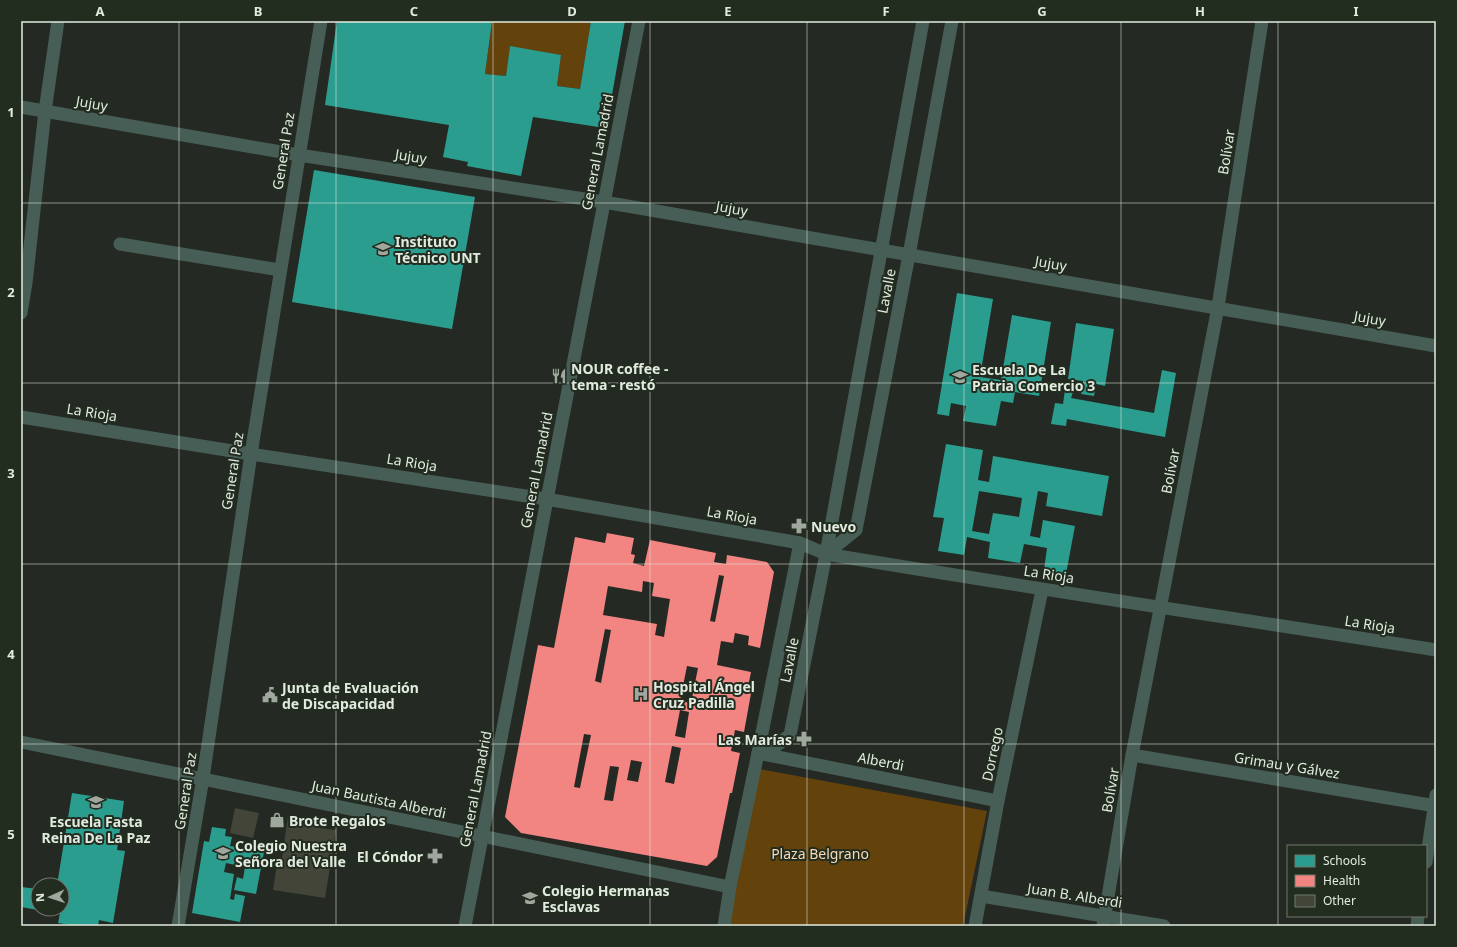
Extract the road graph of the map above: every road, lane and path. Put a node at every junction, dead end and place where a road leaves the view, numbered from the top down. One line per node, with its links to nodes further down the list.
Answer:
1 (58, 21): 8 (street)
2 (321, 21): 9 (street, General Paz)
3 (639, 21): 10 (street, General Lamadrid)
4 (923, 21): 12 (street, Lavalle)
5 (952, 21): 13 (street, Lavalle)
6 (1262, 21): 15 (street, Bolívar)
7 (21, 107): 8 (street, Jujuy)
8 (45, 111): 9 (street, Jujuy); 16 (street)
9 (299, 155): 10 (street, Jujuy); 14 (street, General Paz)
10 (604, 202): 12 (street, Jujuy); 20 (street, General Lamadrid)
11 (120, 244): 14 (street)
12 (881, 250): 13 (street, Jujuy); 22 (street, Lavalle)
13 (909, 255): 15 (street, Jujuy); 22 (street, Lavalle)
14 (280, 270): 19 (street, General Paz)
15 (1218, 307): 17 (street, Jujuy); 24 (street, Bolívar)
16 (21, 313)
17 (1436, 346)
18 (21, 417): 19 (street, La Rioja)
19 (251, 454): 20 (street, La Rioja); 29 (street, General Paz)
20 (546, 499): 21 (street, La Rioja); 32 (street, General Lamadrid)
21 (800, 543): 22 (street, La Rioja); 27 (street, Lavalle)
22 (826, 554): 23 (street, La Rioja); 27 (street, Lavalle)
23 (1042, 590): 24 (street, La Rioja); 30 (street, Dorrego)
24 (1160, 607): 25 (street, La Rioja); 28 (street, Bolívar)
25 (1436, 650)
26 (21, 742): 29 (street, Juan Bautista Alberdi)
27 (758, 754): 30 (street, Alberdi); 34 (street, Lavalle)
28 (1132, 755): 31 (street, Grimau y Gálvez); 36 (street, Bolívar)
29 (203, 778): 32 (street, Juan Bautista Alberdi); 37 (street, General Paz)
30 (998, 801): 35 (street, Dorrego)
31 (1436, 802): 33 (street)
32 (483, 837): 34 (street, Juan Bautista Alberdi); 38 (street, General Lamadrid)
33 (1427, 856)
34 (730, 887): 39 (street, Lavalle)
35 (981, 896): 36 (street, Juan B. Alberdi); 40 (street, Dorrego)
36 (1104, 921): 41 (street, Juan B. Alberdi)
37 (178, 926)
38 (465, 926)
39 (724, 926)
40 (975, 926)
41 (1164, 926)

